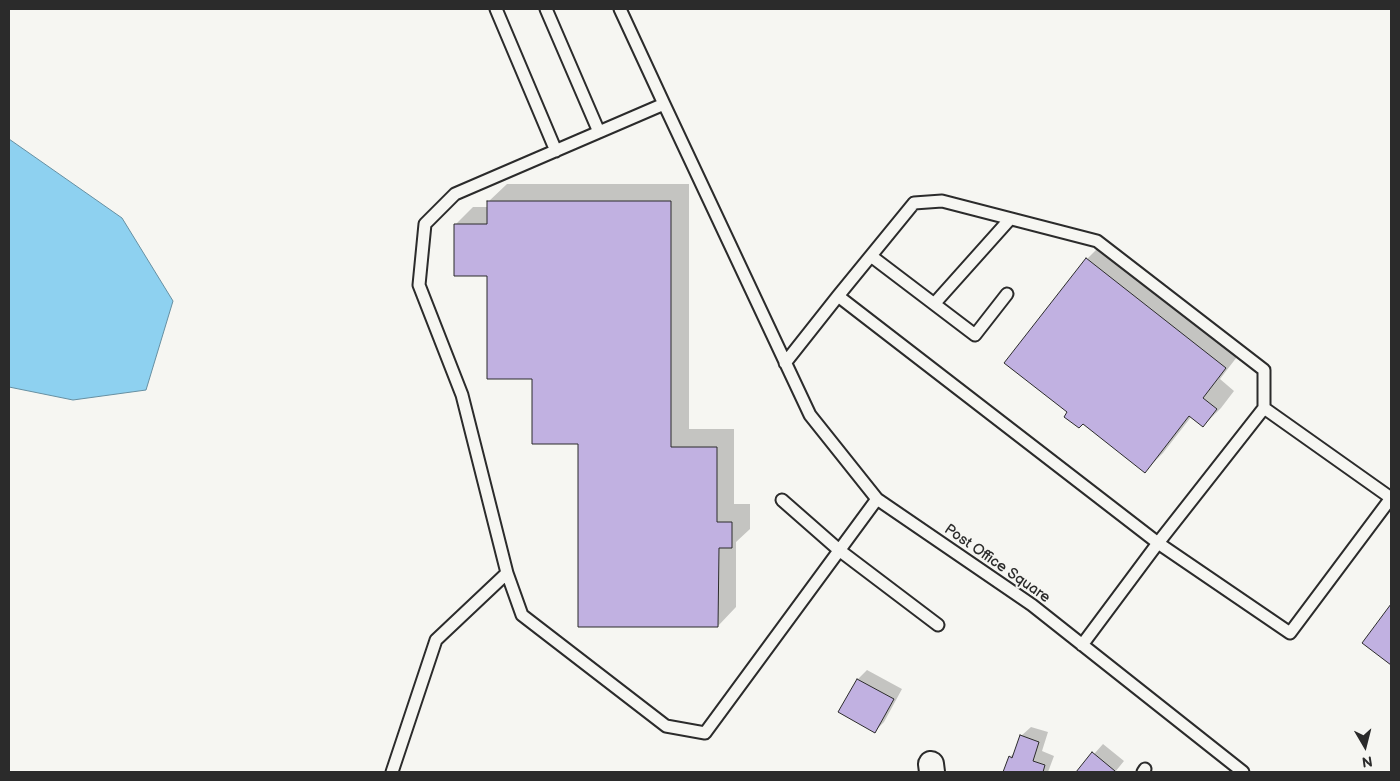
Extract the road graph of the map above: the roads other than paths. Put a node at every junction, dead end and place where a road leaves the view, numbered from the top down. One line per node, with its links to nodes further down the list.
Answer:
1 (496, 9): 6 (lane)
2 (546, 9): 5 (lane)
3 (620, 9): 4 (lane, Post Office Square)
4 (664, 104): 5 (lane); 12 (lane, Post Office Square)
5 (600, 132): 6 (lane)
6 (556, 150): 18 (lane)
7 (1010, 219): 8 (lane); 11 (lane); 13 (lane)
8 (871, 256): 10 (lane); 11 (lane)
9 (1007, 294): 11 (lane)
10 (838, 296): 12 (lane); 16 (lane)
11 (934, 304)
12 (785, 363): 14 (lane, Post Office Square)
13 (1264, 408): 16 (lane); 16 (lane)
14 (877, 499): 17 (lane); 20 (lane, Post Office Square)
15 (782, 500): 17 (lane)
16 (1158, 543): 20 (lane)
17 (839, 550): 18 (lane); 19 (lane)
18 (507, 573): 21 (lane)
19 (938, 625)
20 (1082, 645): 22 (lane, Post Office Square)
21 (392, 772)
22 (1243, 772)

